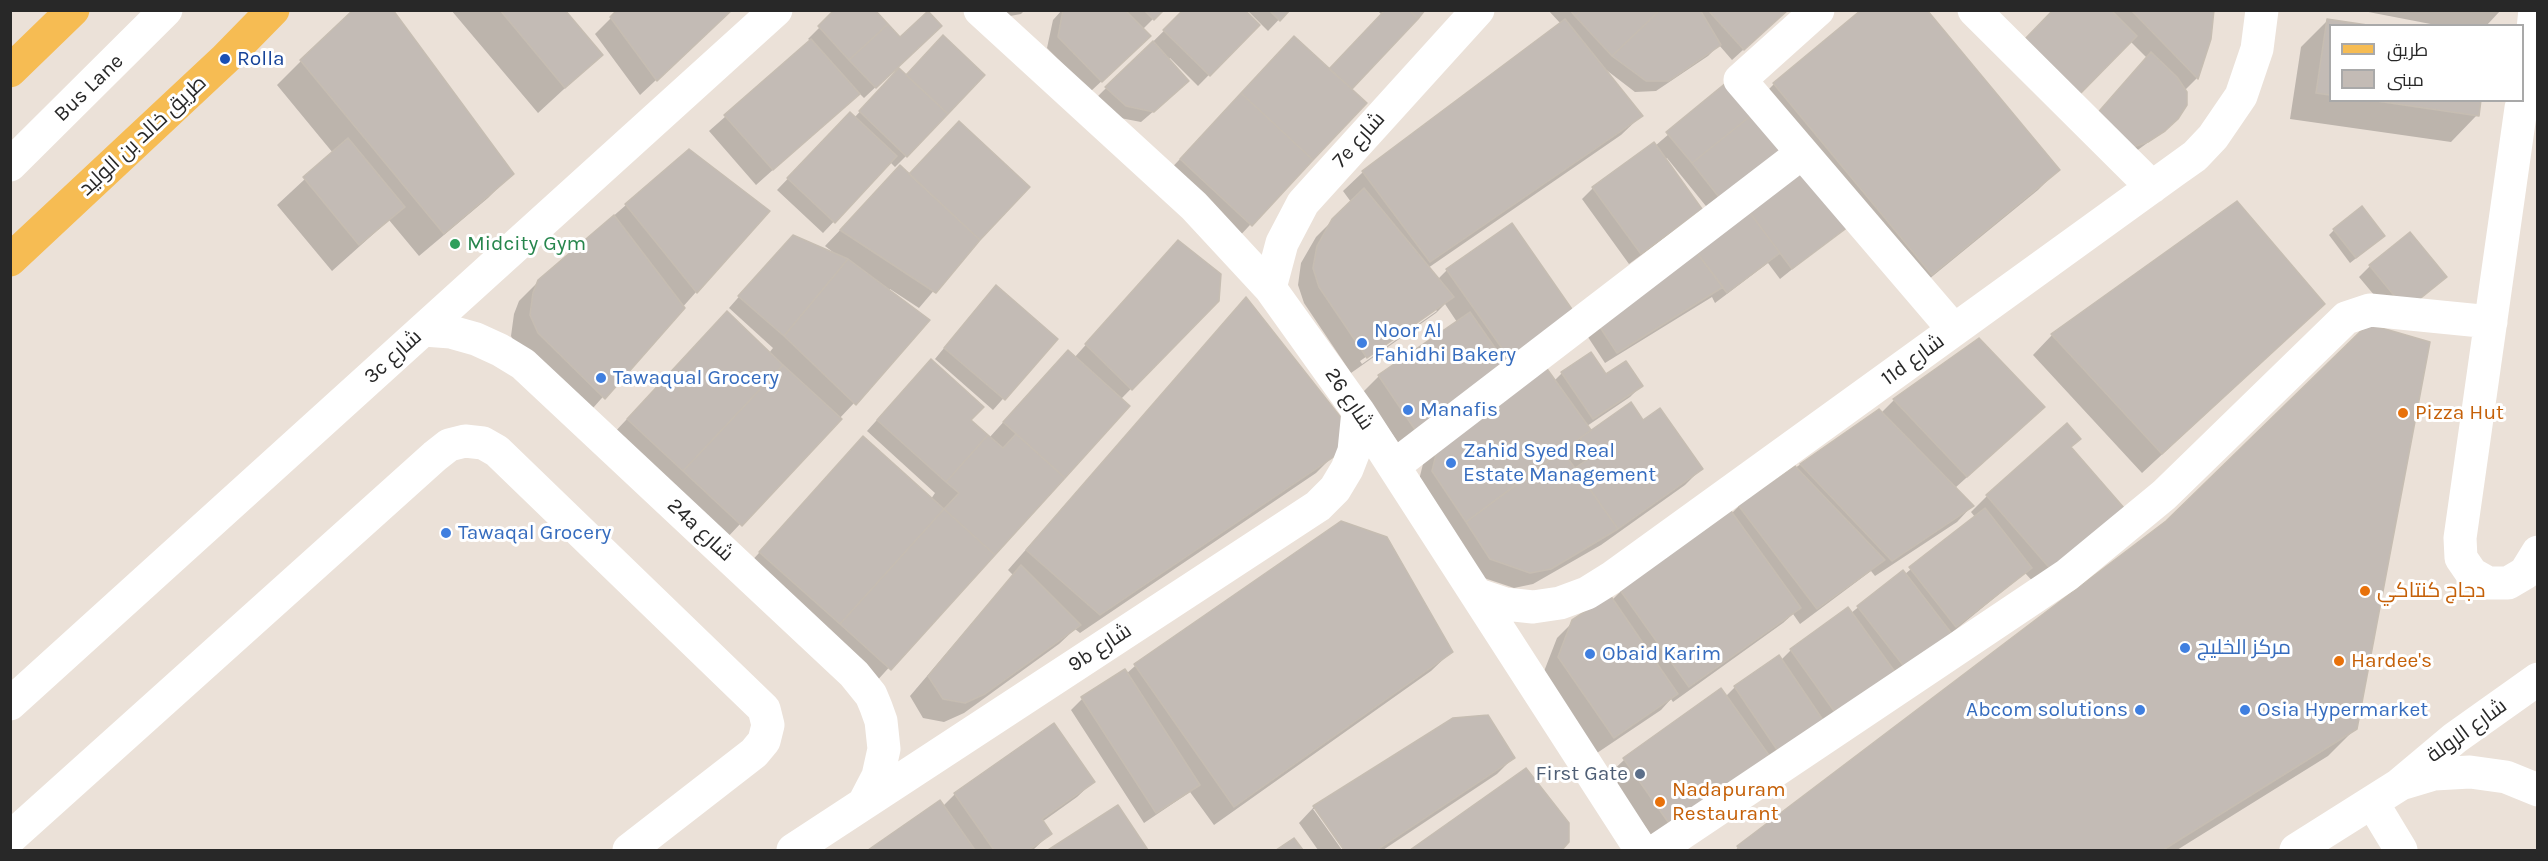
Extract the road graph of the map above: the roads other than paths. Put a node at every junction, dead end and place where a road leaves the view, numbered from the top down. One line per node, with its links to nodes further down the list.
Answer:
1 (73, 10): 11 (main road)
2 (166, 10): 14 (street, Bus Lane)
3 (273, 10): 16 (main road, طريق خالد بن الوليد)
4 (776, 10): 19 (street, 3c شارع)
5 (980, 10): 17 (street, شارع 26)
6 (1478, 10): 17 (street, 7e شارع)
7 (1818, 10): 13 (street)
8 (1974, 10): 15 (street)
9 (2262, 10): 15 (street, 11d شارع)
10 (2535, 10): 12 (street)
11 (10, 71)
12 (2532, 89): 18 (street)
13 (1802, 153): 20 (street); 22 (street)
14 (10, 165)
15 (2152, 187): 20 (street, 11d شارع)
16 (10, 260)
17 (1270, 288): 21 (street, شارع 26)
18 (2491, 322): 23 (street); 36 (street)
19 (424, 330): 26 (street, 3c شارع); 29 (street, 24a شارع)
20 (1954, 330): 24 (street, 11d شارع)
21 (1358, 411): 22 (street, شارع 26); 29 (street, 9b شارع)
22 (1394, 466): 24 (street, شارع 26)
23 (2538, 552)
24 (1479, 595): 35 (street, شارع 26)
25 (2538, 679): 27 (street, شارع الرولة)
26 (10, 704)
27 (2399, 785): 28 (street, شارع الرولة); 30 (street, شارع الرولة)
28 (2538, 790)
29 (866, 801): 34 (street, 9b شارع)
30 (2372, 802): 37 (street, شارع الرولة); 38 (street)
31 (10, 838): 32 (street); 33 (street)
32 (21, 850)
33 (629, 850)
34 (793, 850)
35 (1641, 850)
36 (1657, 850)
37 (2296, 850)
38 (2401, 850)

